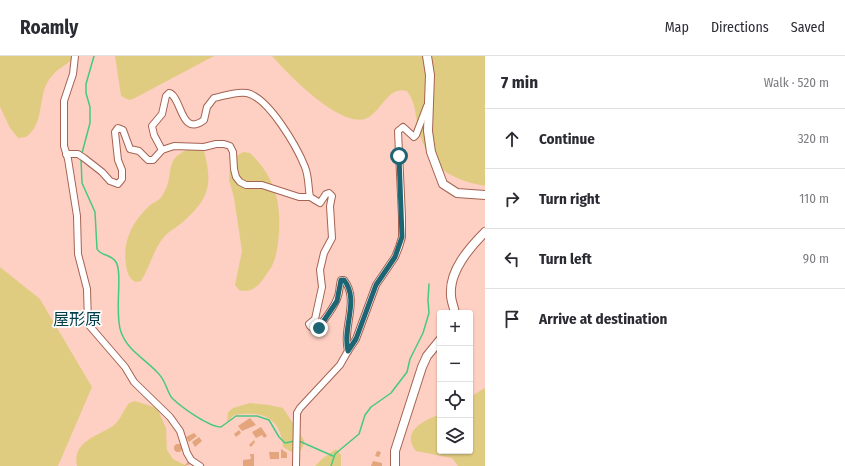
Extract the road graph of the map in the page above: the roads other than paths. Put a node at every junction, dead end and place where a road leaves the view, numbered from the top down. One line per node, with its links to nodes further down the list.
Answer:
1 (76, 56): 5 (street)
2 (427, 56): 3 (main road)
3 (430, 97): 6 (main road); 11 (street)
4 (162, 150): 5 (street); 7 (street); 7 (street)
5 (66, 154): 12 (street)
6 (485, 195)
7 (310, 197): 11 (street)
8 (485, 232): 9 (main road)
9 (454, 310)
10 (437, 344): 14 (main road)
11 (348, 351): 13 (street)
12 (200, 466)
13 (296, 466)
14 (395, 466)

